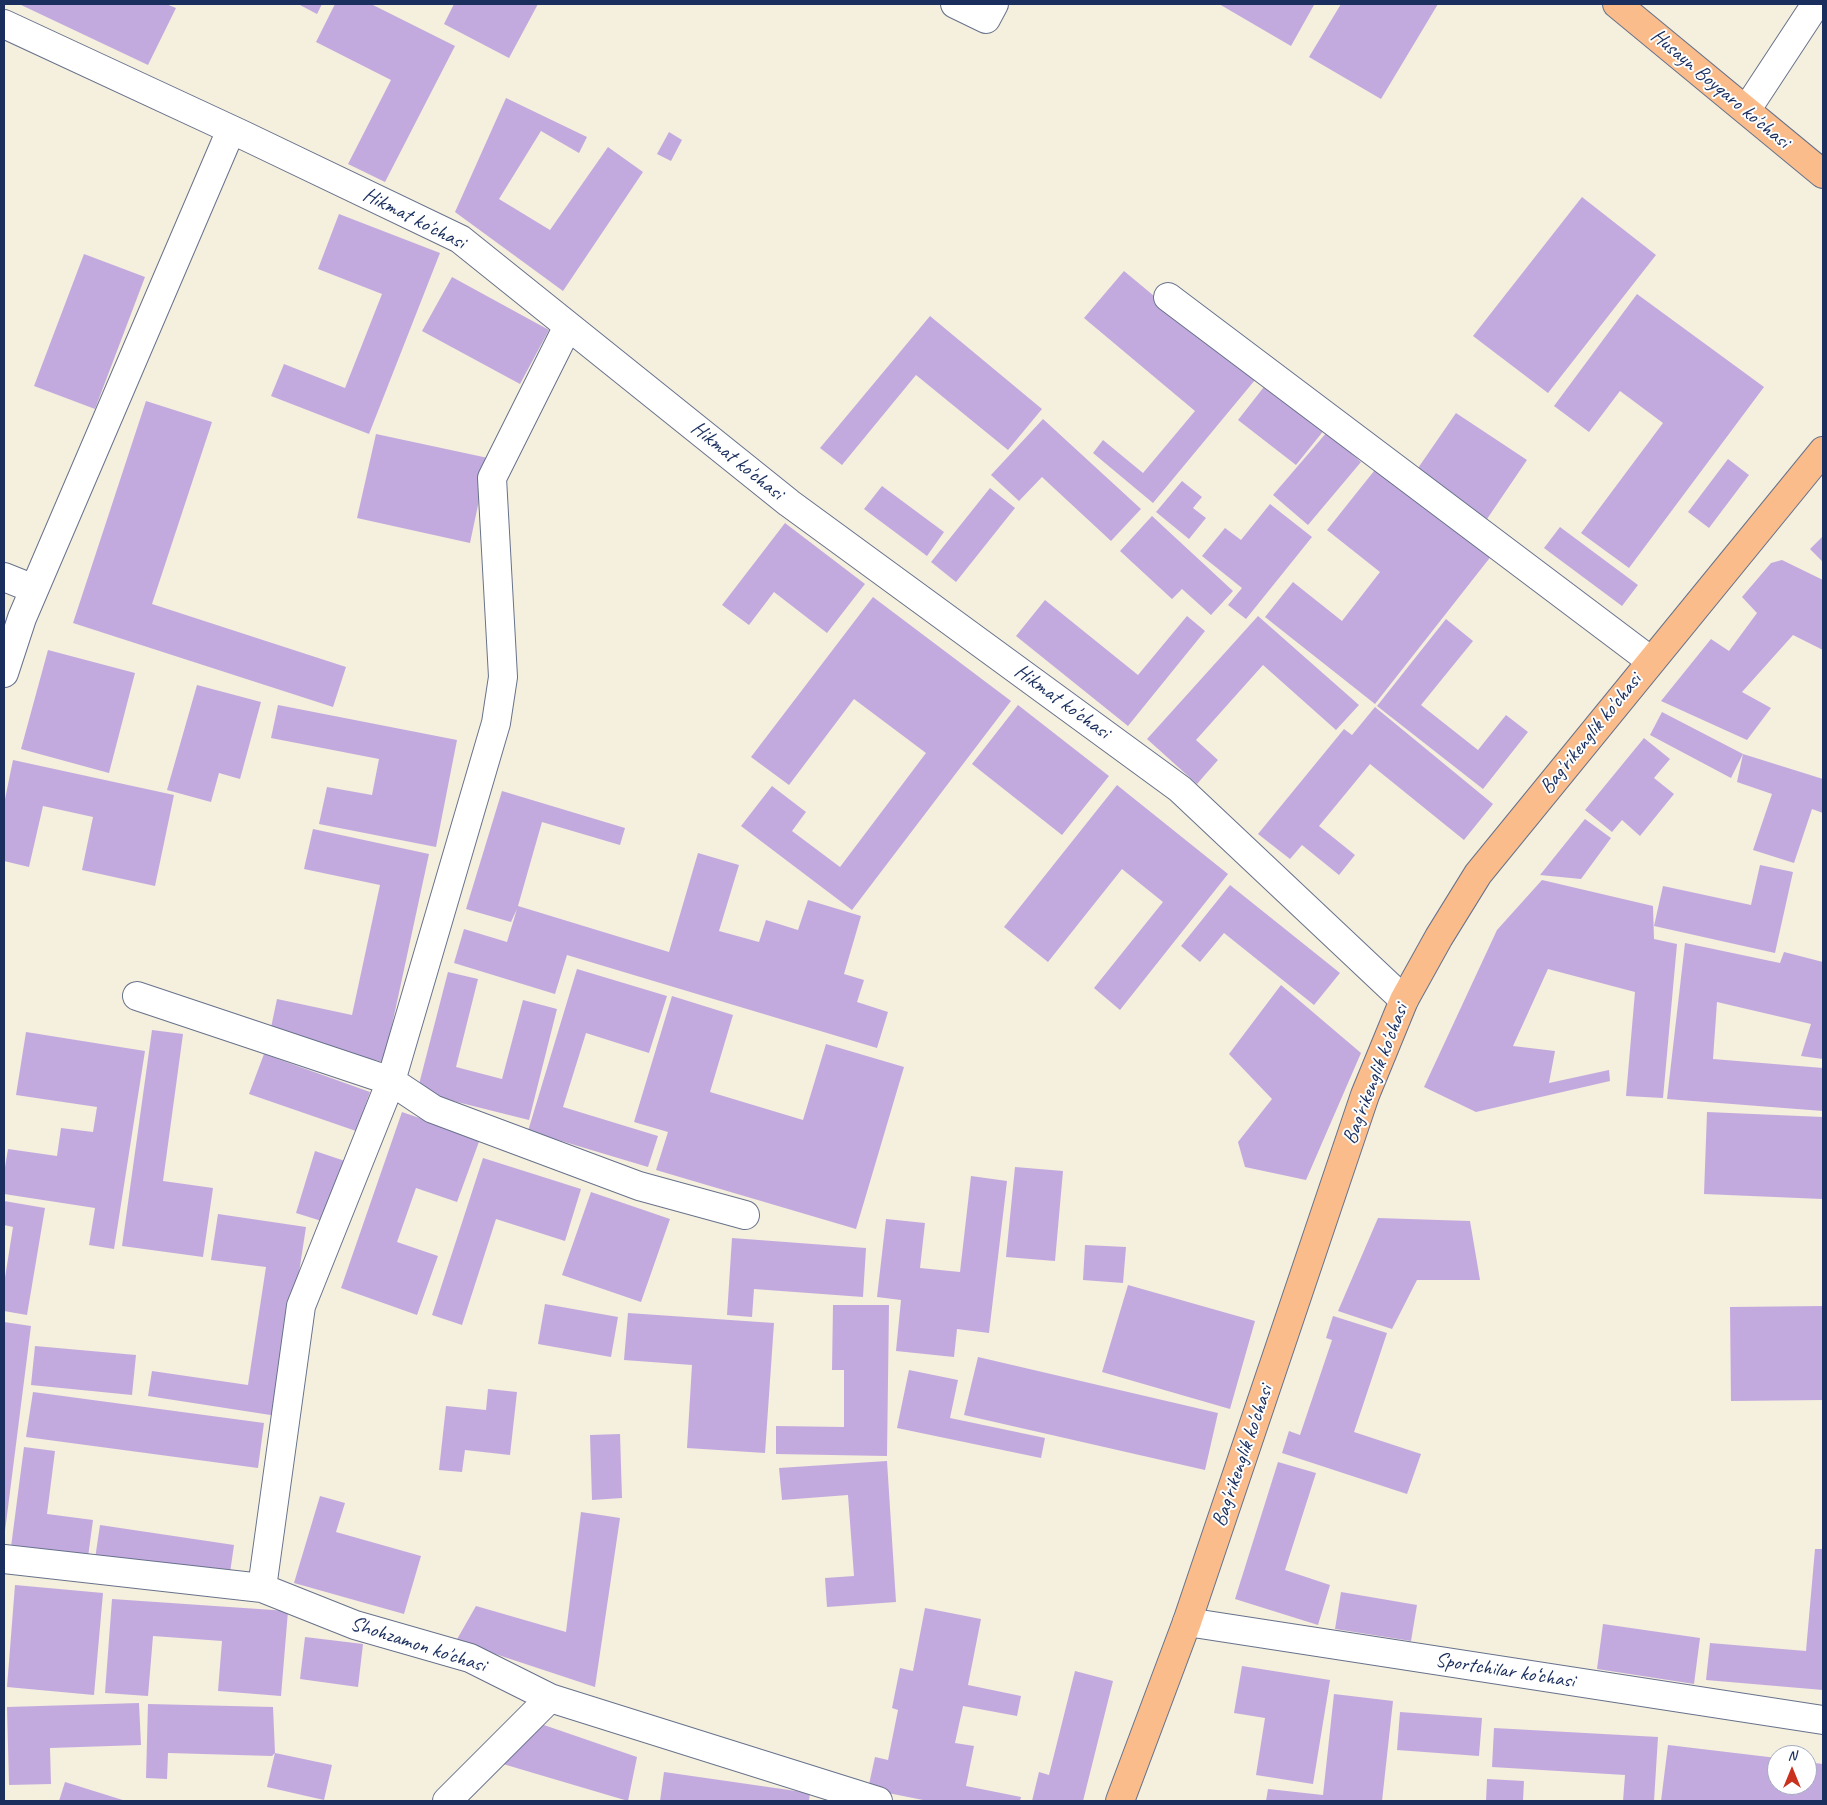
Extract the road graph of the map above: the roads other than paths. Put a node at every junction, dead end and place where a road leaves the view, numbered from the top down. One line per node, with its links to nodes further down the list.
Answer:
1 (955, 4): 2 (street)
2 (994, 4)
3 (1617, 4): 6 (main road, Husayn Boyqaro ko'chasi)
4 (1816, 4): 6 (street)
5 (4, 24): 7 (street, Hikmat ko'chasi)
6 (1747, 109): 8 (main road, Husayn Boyqaro ko'chasi)
7 (231, 130): 10 (street, Hikmat ko'chasi); 13 (street)
8 (1823, 174)
9 (1168, 297): 14 (street)
10 (568, 326): 17 (street, Hikmat ko'chasi); 18 (street)
11 (1823, 451): 14 (main road, Bag'rikenglik ko'chasi)
12 (4, 577): 13 (street)
13 (34, 589): 15 (street)
14 (1651, 662): 17 (main road, Bag'rikenglik ko'chasi)
15 (4, 673)
16 (137, 996): 18 (street)
17 (1404, 1000): 22 (main road, Bag'rikenglik ko'chasi)
18 (391, 1081): 19 (street); 21 (street)
19 (745, 1215)
20 (4, 1559): 21 (street, Shohzamon ko'chasi)
21 (262, 1588): 23 (street, Shohzamon ko'chasi)
22 (1187, 1622): 24 (street, Sportchilar ko‘chasi); 27 (main road, Bag'rikenglik ko'chasi)
23 (550, 1698): 25 (street); 26 (street, Shohzamon ko'chasi)
24 (1823, 1720)
25 (447, 1801)
26 (878, 1801)
27 (1120, 1801)

